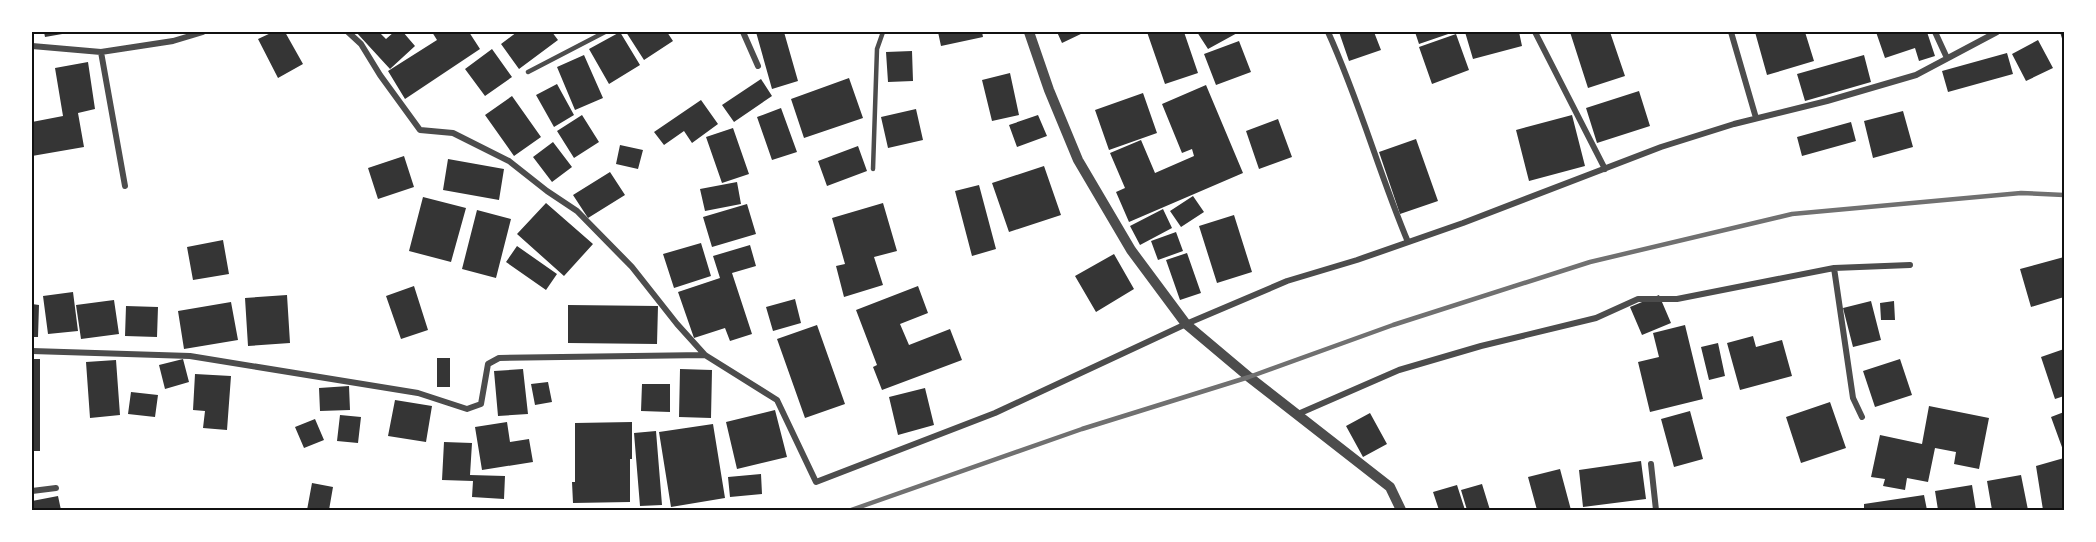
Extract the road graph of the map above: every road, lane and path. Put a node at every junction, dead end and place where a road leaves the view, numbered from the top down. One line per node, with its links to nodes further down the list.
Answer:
1 (204, 32): 13 (street)
2 (348, 32): 26 (street)
3 (604, 32): 16 (lane)
4 (743, 32): 15 (street)
5 (883, 32): 18 (lane)
6 (1029, 32): 24 (street)
7 (1328, 32): 21 (street)
8 (1535, 32): 19 (street)
9 (1731, 32): 17 (street)
10 (1935, 32): 14 (street)
11 (1996, 32): 14 (street)
12 (32, 46): 13 (street)
13 (101, 52): 20 (street)
14 (1947, 58): 17 (street)
15 (758, 66)
16 (528, 72)
17 (1756, 118): 19 (street)
18 (873, 169)
19 (1605, 169): 21 (street)
20 (125, 186)
21 (1408, 242): 24 (street)
22 (1910, 265): 23 (street)
23 (1834, 268): 27 (street); 28 (street)
24 (1186, 324): 26 (street); 27 (street)
25 (32, 351): 26 (street)
26 (705, 355)
27 (1298, 414): 32 (street)
28 (1862, 417)
29 (1652, 464): 33 (street)
30 (56, 488): 31 (street)
31 (32, 491)
32 (1401, 510)
33 (1656, 510)

